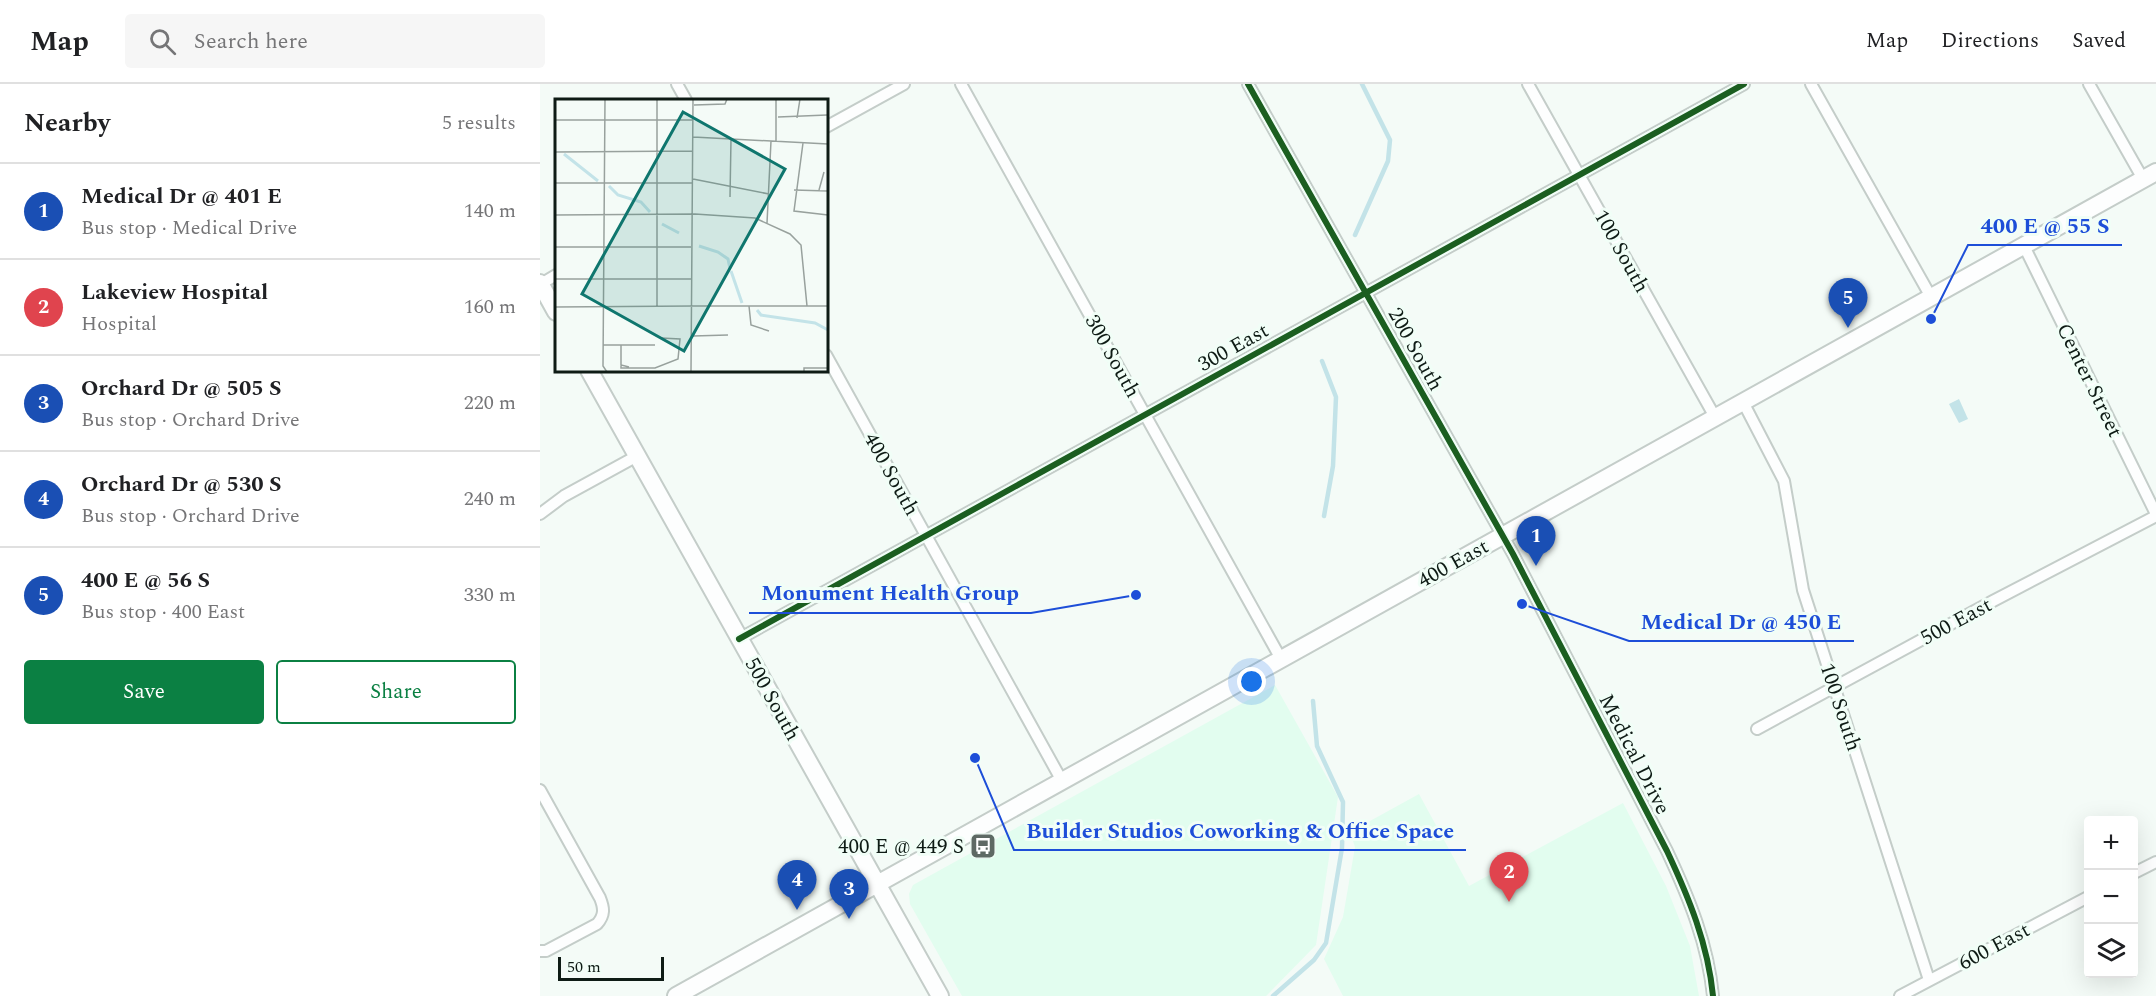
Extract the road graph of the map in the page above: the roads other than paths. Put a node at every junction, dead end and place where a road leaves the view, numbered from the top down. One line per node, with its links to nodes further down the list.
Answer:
1 (677, 84): 9 (street)
2 (904, 84): 10 (street)
3 (961, 84): 22 (street, 300 South)
4 (1248, 84): 16 (street, 200 South)
5 (1528, 84): 11 (street, 100 South)
6 (1744, 84): 11 (street, 300 East)
7 (1811, 84): 17 (street)
8 (2089, 84): 12 (street)
9 (685, 99)
10 (828, 126)
11 (1579, 175): 16 (street, 300 East); 23 (street, 100 South)
12 (2149, 176): 13 (main road, 400 East)
13 (2024, 246): 17 (main road, 400 East); 26 (street, Center Street)
14 (555, 276): 15 (street)
15 (540, 284): 18 (main road)
16 (1366, 293): 22 (street, 300 East); 28 (street, 200 South)
17 (1931, 297): 21 (main road, 400 East)
18 (555, 310)
19 (828, 359): 27 (street, 400 South)
20 (590, 372): 24 (main road, 500 South)
21 (1743, 402): 23 (main road, 400 East); 31 (street, 100 South)
22 (1145, 414): 27 (street, 300 East); 30 (street, 300 South)
23 (1715, 417): 28 (main road, 400 East)
24 (637, 456): 25 (street); 29 (main road, 500 South)
25 (540, 514)
26 (2156, 515): 31 (street, 500 East)
27 (926, 536): 29 (street, 300 East); 33 (street, 400 South)
28 (1503, 536): 30 (main road, 400 East); 43 (street, Medical Drive)
29 (739, 639): 37 (main road, 500 South)
30 (1281, 659): 33 (main road, 400 East)
31 (1834, 686): 32 (street, 500 East); 40 (street, 100 South)
32 (1757, 729)
33 (1062, 781): 37 (main road, 400 East)
34 (540, 790): 39 (street)
35 (2156, 862): 36 (street)
36 (2138, 871)
37 (877, 884): 41 (main road, 400 East); 42 (main road, 500 South)
38 (2084, 899): 40 (street, 600 East)
39 (540, 951)
40 (1929, 981): 44 (street, 600 East)
41 (676, 996)
42 (940, 996)
43 (1713, 996)
44 (1900, 996)

